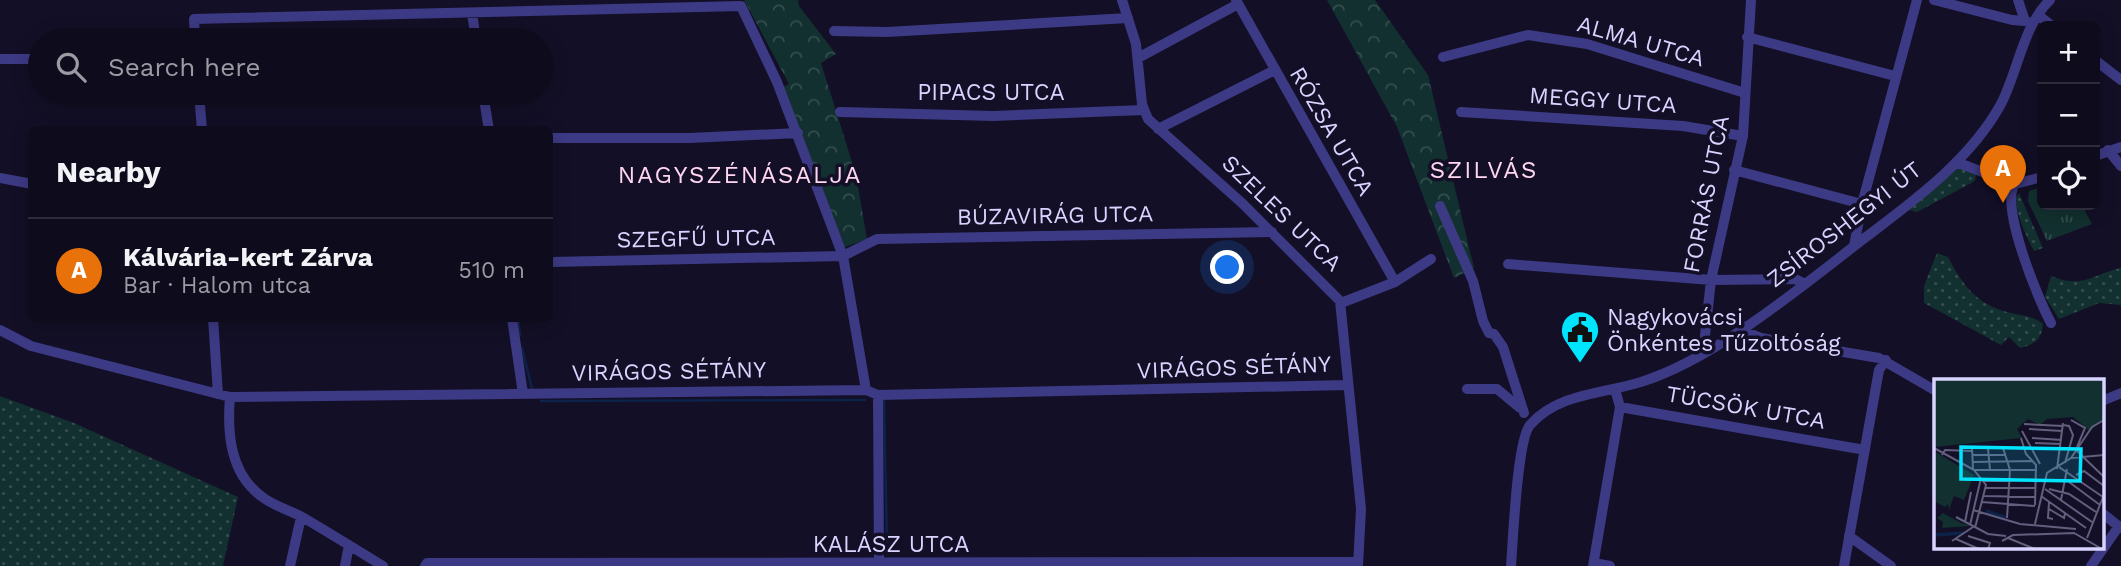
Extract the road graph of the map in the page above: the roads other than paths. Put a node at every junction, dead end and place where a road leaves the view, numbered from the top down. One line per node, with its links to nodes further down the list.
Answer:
1 (1122, 0): 9 (street)
2 (1751, 0): 13 (street, FORRÁS UTCA)
3 (1917, 0): 20 (street)
4 (1934, 0): 7 (street)
5 (2018, 0): 7 (street)
6 (1237, 2): 15 (street); 19 (street, RÓZSA UTCA)
7 (2039, 11): 37 (street, ZSÍROSHEGYI ÚT)
8 (472, 13): 10 (street); 11 (street); 31 (street)
9 (1128, 18): 12 (street); 15 (street)
10 (194, 28)
11 (474, 28)
12 (834, 31)
13 (1747, 37): 20 (street); 22 (street, FORRÁS UTCA)
14 (1443, 57): 22 (street, ALMA UTCA)
15 (1138, 58): 25 (street)
16 (0, 59): 17 (street)
17 (28, 59)
18 (2100, 64): 21 (street)
19 (1273, 71): 30 (street); 53 (street, RÓZSA UTCA)
20 (1895, 76): 44 (street)
21 (2121, 80)
22 (1745, 93): 32 (street, FORRÁS UTCA)
23 (200, 105): 28 (street)
24 (486, 105): 29 (street)
25 (1143, 110): 26 (street, PIPACS UTCA); 30 (street, SZELES UTCA)
26 (840, 112)
27 (1461, 112): 32 (street, MEGGY UTCA)
28 (202, 126)
29 (488, 126)
30 (1158, 129): 46 (street, SZELES UTCA)
31 (798, 133): 33 (street); 48 (street)
32 (1743, 136): 39 (street, FORRÁS UTCA)
33 (553, 138)
34 (2121, 147): 35 (street)
35 (2108, 150): 36 (street); 38 (street)
36 (2100, 154)
37 (1956, 162): 43 (street); 47 (street, ZSÍROSHEGYI ÚT)
38 (2121, 166)
39 (1734, 170): 44 (street); 52 (street, FORRÁS UTCA)
40 (0, 178): 42 (street)
41 (2037, 178): 43 (street)
42 (28, 183)
43 (2012, 183): 58 (street)
44 (1862, 204): 47 (street)
45 (1440, 206): 75 (street)
46 (1272, 232): 48 (street, BÚZAVIRÁG UTCA); 55 (street, SZELES UTCA)
47 (1853, 246): 54 (street, ZSÍROSHEGYI ÚT)
48 (843, 256): 50 (street, SZEGFŰ UTCA); 66 (street)
49 (1432, 259): 53 (street)
50 (553, 262)
51 (1508, 264): 52 (street)
52 (1711, 280): 54 (street); 61 (street, FORRÁS UTCA)
53 (1395, 282): 55 (street)
54 (1805, 284): 59 (street, ZSÍROSHEGYI ÚT)
55 (1341, 303): 63 (street, SZELES UTCA)
56 (213, 322): 69 (street)
57 (513, 322): 70 (street)
58 (2051, 323)
59 (1743, 327): 61 (street, ZSÍROSHEGYI ÚT); 62 (street)
60 (0, 330): 69 (street, VIRÁGOS SÉTÁNY)
61 (1703, 354): 65 (street, ZSÍROSHEGYI ÚT)
62 (1886, 360): 67 (street); 77 (street)
63 (1347, 385): 71 (street, VIRÁGOS SÉTÁNY); 83 (street, SZELES UTCA)
64 (1467, 388): 75 (street)
65 (1615, 389): 74 (street); 76 (street, ZSÍROSHEGYI ÚT)
66 (866, 390): 70 (street, VIRÁGOS SÉTÁNY); 71 (street, VIRÁGOS SÉTÁNY)
67 (1934, 390)
68 (2121, 393): 73 (street)
69 (218, 394): 72 (street, VIRÁGOS SÉTÁNY)
70 (523, 394): 72 (street, VIRÁGOS SÉTÁNY)
71 (878, 395): 89 (street)
72 (229, 397): 79 (street)
73 (2104, 400)
74 (1620, 407): 77 (street, TÜCSÖK UTCA); 84 (street)
75 (1524, 413): 76 (street)
76 (1528, 428): 90 (street)
77 (1865, 450): 81 (street)
78 (2104, 515): 80 (street)
79 (301, 517): 82 (street); 85 (street)
80 (2120, 527): 94 (street)
81 (1849, 536): 92 (street); 93 (street)
82 (349, 545): 86 (street); 87 (street)
83 (1358, 564): 89 (street, KALÁSZ UTCA)
84 (1593, 565): 91 (street)
85 (290, 566)
86 (345, 566)
87 (383, 566)
88 (425, 566): 89 (street, KALÁSZ UTCA)
89 (879, 566)
90 (1511, 566)
91 (1610, 566)
92 (1844, 566)
93 (1891, 566)
94 (2091, 566)

